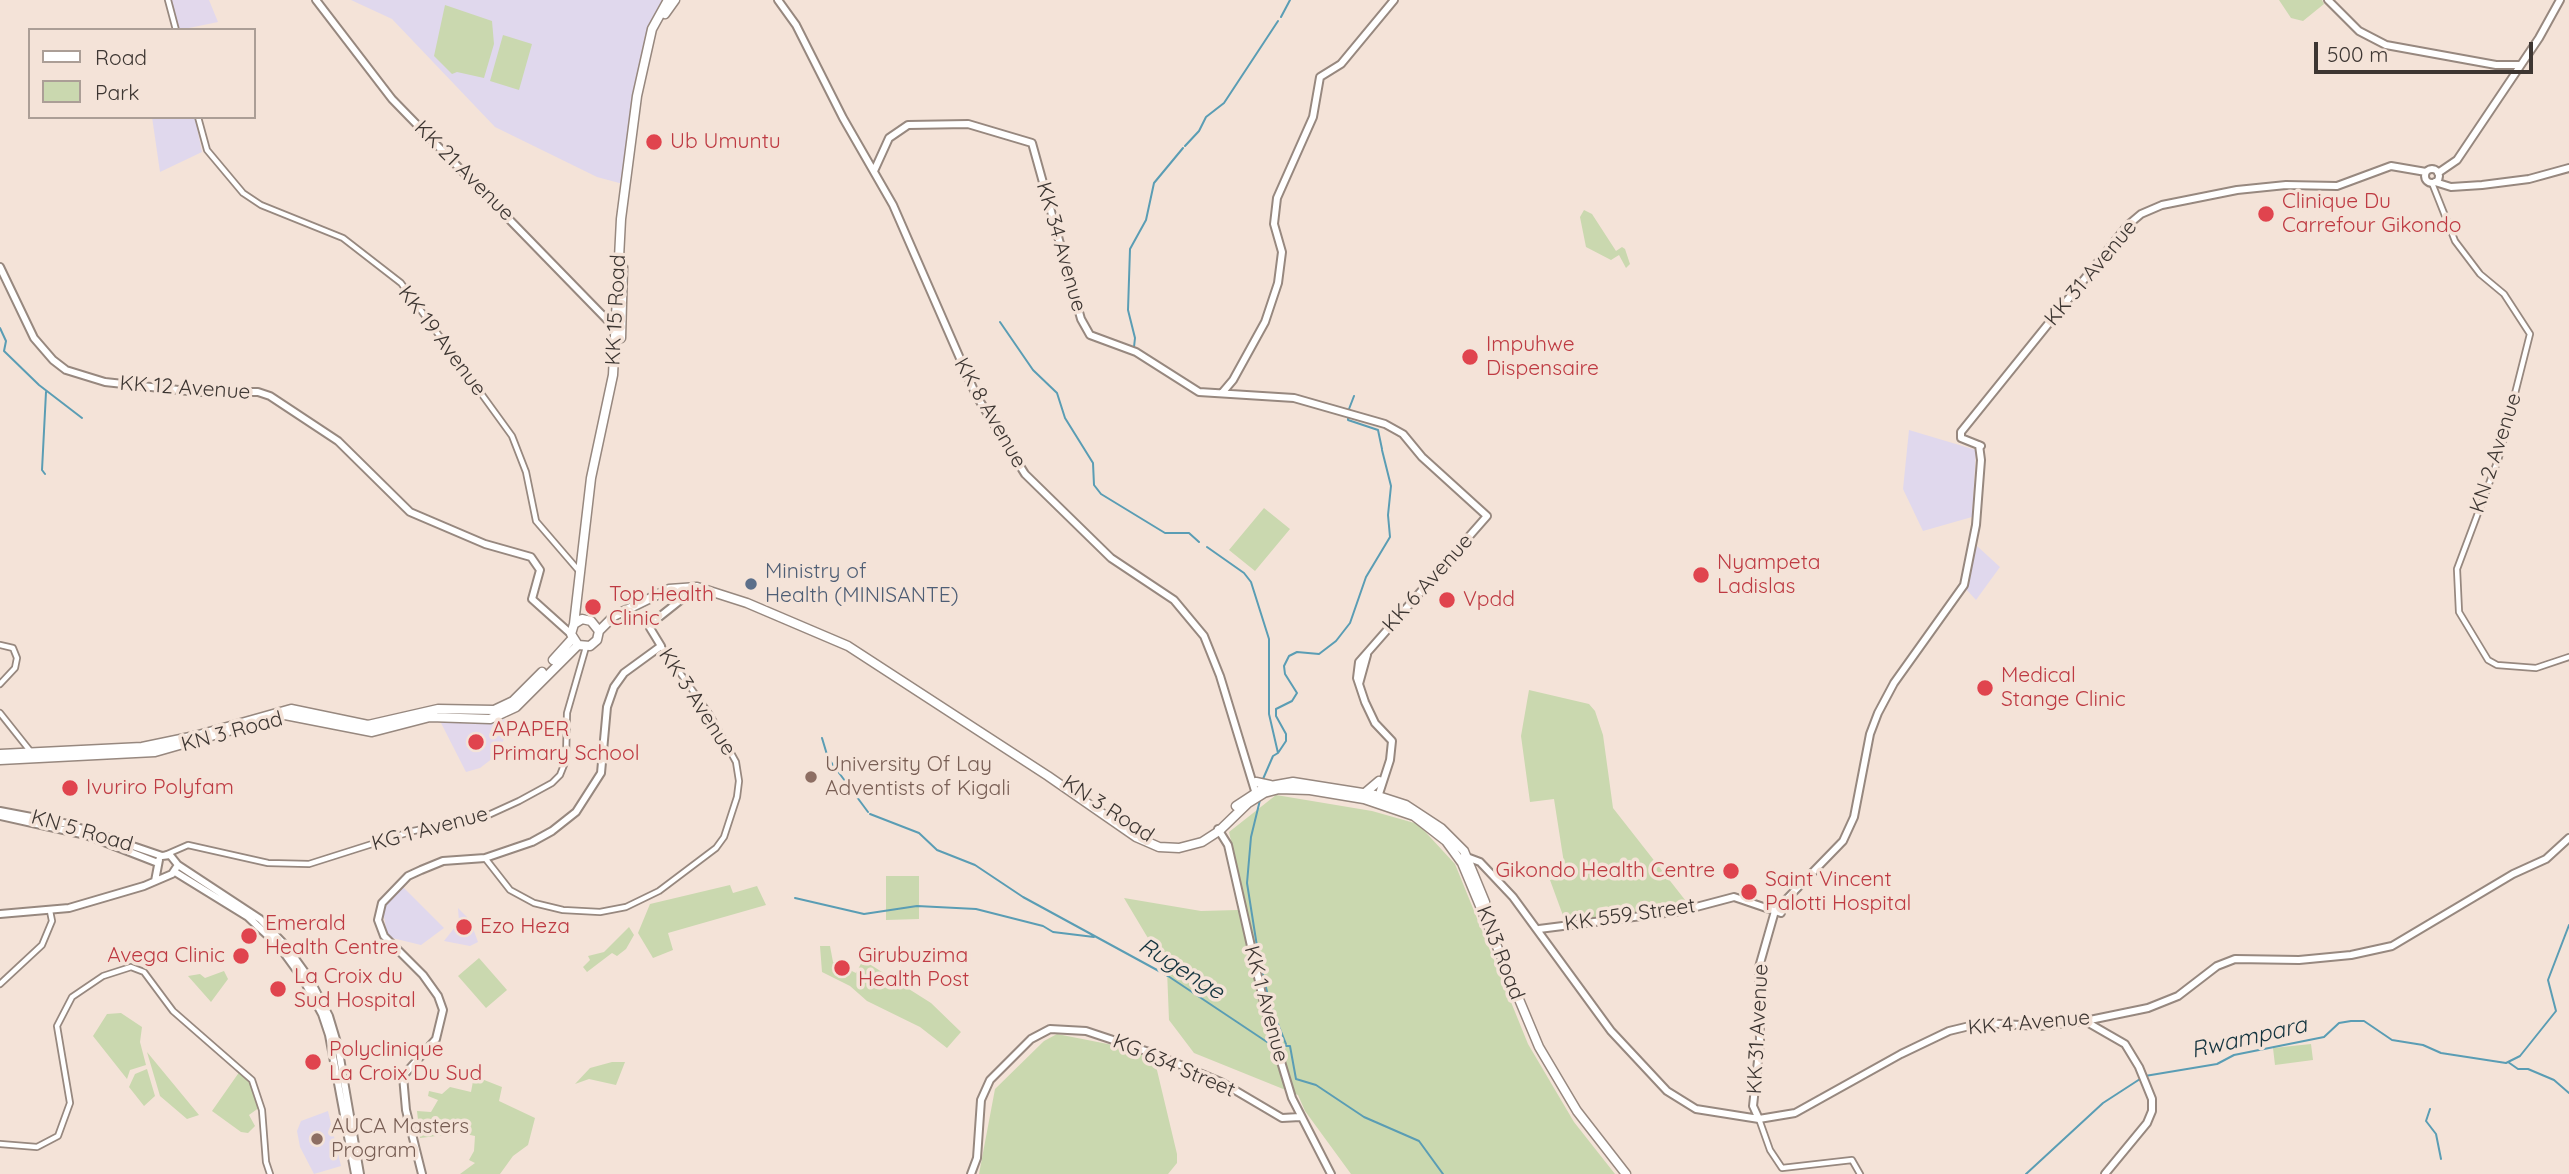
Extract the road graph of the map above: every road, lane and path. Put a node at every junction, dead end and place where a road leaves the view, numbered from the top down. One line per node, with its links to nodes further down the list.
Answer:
1 (168, 0): 11 (street)
2 (316, 0): 10 (main road, KK 21 Avenue)
3 (328, 0): 10 (main road)
4 (668, 0): 20 (highway, KK 15 Road)
5 (675, 0): 20 (highway, KK 15 Road)
6 (778, 0): 15 (main road, KK 8 Avenue)
7 (1394, 0): 21 (main road)
8 (2328, 0): 12 (main road)
9 (2560, 0): 12 (main road)
10 (324, 9): 20 (main road, KK 21 Avenue)
11 (175, 28)
12 (2520, 65): 17 (main road)
13 (199, 119): 26 (street, KK 19 Avenue)
14 (2569, 167): 18 (main road)
15 (874, 171): 22 (main road, KK 34 Avenue); 44 (main road, KK 8 Avenue)
16 (2426, 172): 17 (main road, KK 31 Avenue); 18 (main road); 59 (main road, KK 31 Avenue)
17 (2438, 173): 18 (main road)
18 (2433, 183): 36 (street, KN 2 Avenue)
19 (0, 267): 35 (main road, KK 12 Avenue)
20 (619, 332): 25 (highway, KK 15 Road); 30 (highway, KK 15 Road)
21 (1233, 380): 22 (main road); 23 (main road)
22 (1222, 393): 23 (main road, KK 34 Avenue)
23 (1230, 393): 24 (main road, KK 34 Avenue)
24 (1487, 516): 43 (main road, KK 6 Avenue)
25 (583, 555): 26 (street); 27 (highway, KK 15 Road)
26 (570, 562): 27 (street, KK 19 Avenue)
27 (581, 573): 31 (highway, KK 15 Road)
28 (692, 585): 29 (highway); 34 (main road, KK 3 Avenue); 51 (highway, KN 3 Road)
29 (614, 614): 30 (highway); 32 (highway); 35 (highway)
30 (589, 620): 31 (highway); 32 (highway)
31 (574, 624): 35 (highway, KK 15 Road)
32 (598, 631): 35 (highway)
33 (0, 645): 37 (street)
34 (662, 646): 55 (main road); 55 (street, KK 3 Avenue)
35 (580, 647): 39 (highway, KN 3 Road); 53 (street, KG 1 Avenue)
36 (2569, 657)
37 (0, 684)
38 (0, 713): 40 (street)
39 (154, 749): 40 (highway, KN 3 Road); 42 (highway, KN 3 Road)
40 (31, 752): 41 (highway, KN 3 Road)
41 (0, 754)
42 (0, 760)
43 (1381, 781): 46 (highway); 47 (main road, KK 6 Avenue); 48 (highway)
44 (1257, 788): 45 (highway, KN 3 Road); 46 (highway, KN 3 Road); 51 (highway, KN 3 Road); 51 (highway, KN 3 Road)
45 (1328, 793): 47 (highway, KN3 Road)
46 (1364, 793): 47 (highway, KN 3 Road)
47 (1375, 798): 48 (highway, KN 3 Road); 54 (highway, KN3 Road)
48 (1389, 799): 54 (highway, KN 3 Road)
49 (0, 811): 56 (main road, KN 5 Road)
50 (0, 816): 56 (main road, KN 5 Road)
51 (1218, 829): 66 (main road, KK 1 Avenue)
52 (2569, 838): 64 (main road, KK 4 Avenue)
53 (178, 848): 56 (street); 57 (street)
54 (1468, 857): 62 (main road, KK 4 Avenue); 65 (highway, KN 3 Road); 65 (highway, KN3 Road)
55 (485, 858): 71 (main road)
56 (161, 861): 57 (main road); 57 (main road); 58 (main road)
57 (174, 867): 58 (main road); 70 (main road)
58 (155, 881): 60 (main road)
59 (1779, 909): 62 (main road, KK 559 Street); 67 (main road, KK 31 Avenue)
60 (50, 911): 61 (main road); 63 (street)
61 (0, 914)
62 (1539, 929): 67 (main road, KK 4 Avenue)
63 (0, 984)
64 (2085, 1021): 67 (main road, KK 4 Avenue); 76 (main road)
65 (1560, 1080): 74 (highway, KN 3 Road)
66 (1300, 1117): 72 (main road, KG 634 Street); 73 (main road, KK 1 Avenue)
67 (1759, 1119): 75 (street, KK 31 Avenue)
68 (0, 1144): 69 (street)
69 (270, 1174)
70 (357, 1174)
71 (422, 1174)
72 (971, 1174)
73 (1331, 1174)
74 (1629, 1174)
75 (1860, 1174)
76 (2105, 1174)

